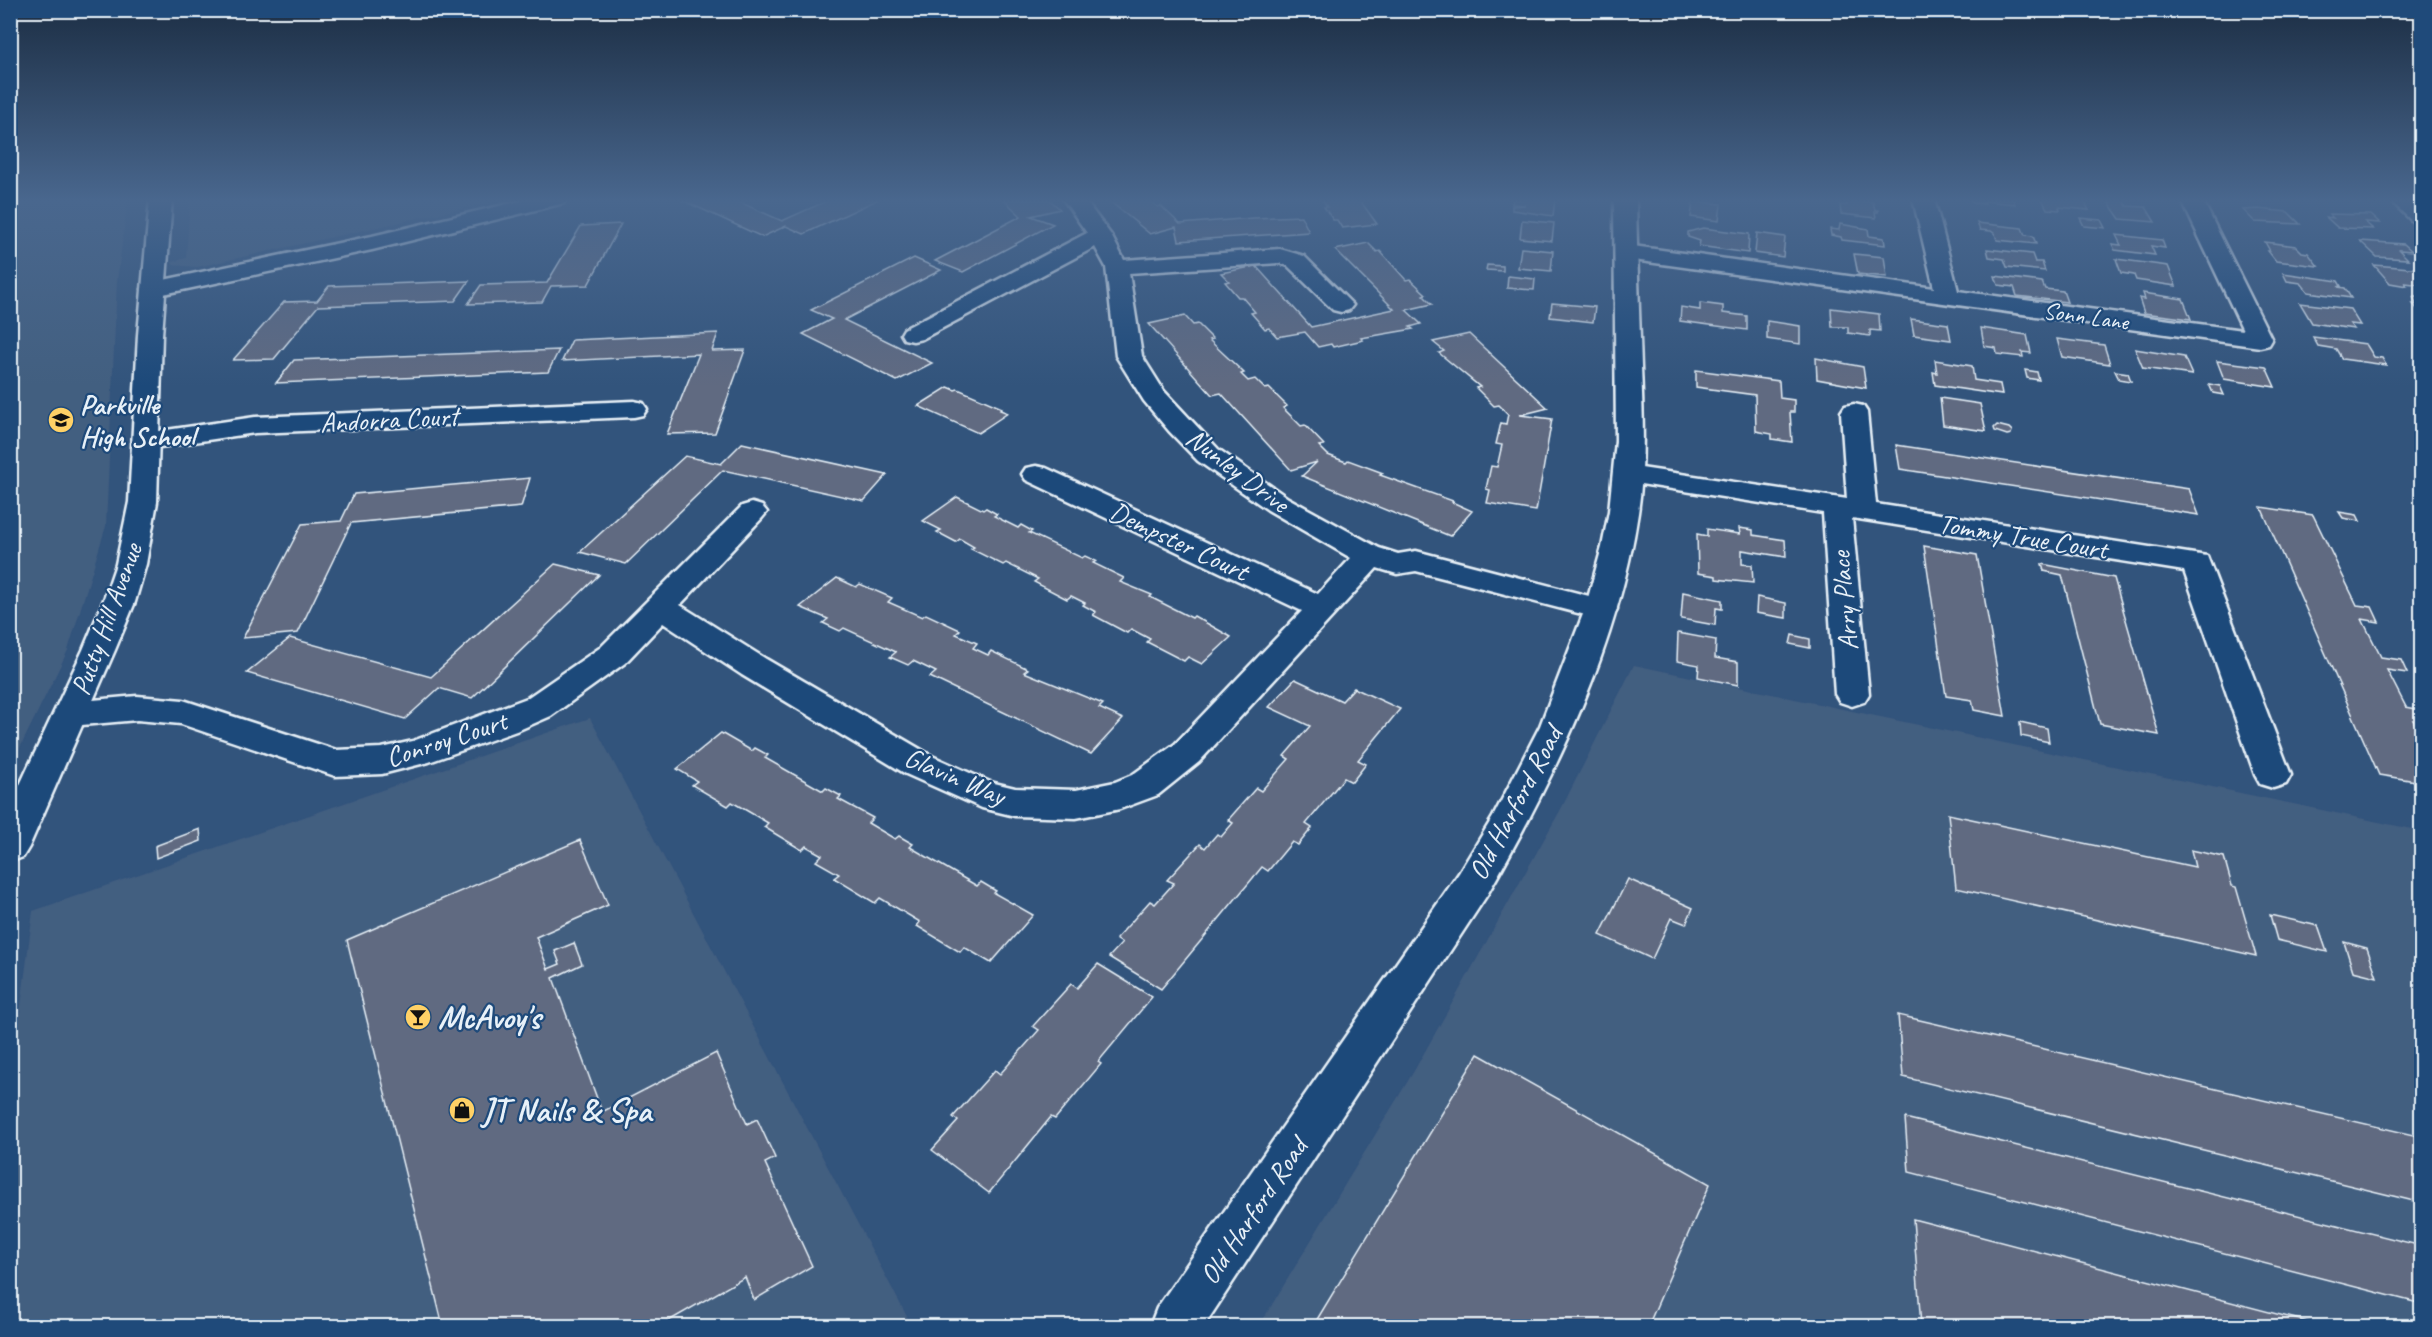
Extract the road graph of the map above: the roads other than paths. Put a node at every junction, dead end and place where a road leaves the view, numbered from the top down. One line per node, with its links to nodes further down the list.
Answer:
1 (156, 261): 12 (street, Putty Hill Avenue)
2 (285, 261): 12 (street)
3 (1050, 261): 15 (street)
4 (1114, 261): 11 (street, Nunley Drive)
5 (1200, 261): 11 (street)
6 (1296, 261): 14 (street)
7 (1626, 261): 20 (street, Old Harford Road)
8 (1693, 261): 13 (street, Sonn Lane)
9 (1939, 261): 13 (street)
10 (2222, 261): 13 (street, Sonn Lane)
11 (1117, 267): 23 (street, Nunley Drive)
12 (154, 289): 18 (street, Putty Hill Avenue)
13 (1948, 297)
14 (1341, 305)
15 (913, 334)
16 (634, 409): 18 (street, Andorra Court)
17 (1854, 412): 21 (street, Arry Place)
18 (146, 441): 28 (street, Putty Hill Avenue)
19 (1036, 474): 25 (street, Dempster Court)
20 (1628, 474): 21 (street, Tommy True Court); 26 (street, Old Harford Road)
21 (1849, 509): 27 (street, Arry Place); 29 (street, Tommy True Court)
22 (752, 512): 24 (street, Conroy Court)
23 (1383, 559): 25 (street, Glavin Way); 26 (street, Nunley Drive)
24 (661, 606): 25 (street, Glavin Way); 28 (street, Conroy Court)
25 (1322, 608)
26 (1597, 619): 31 (street, Old Harford Road)
27 (1852, 694)
28 (71, 714): 30 (street, Putty Hill Avenue)
29 (2273, 775)
30 (10, 847)
31 (1175, 1326)

